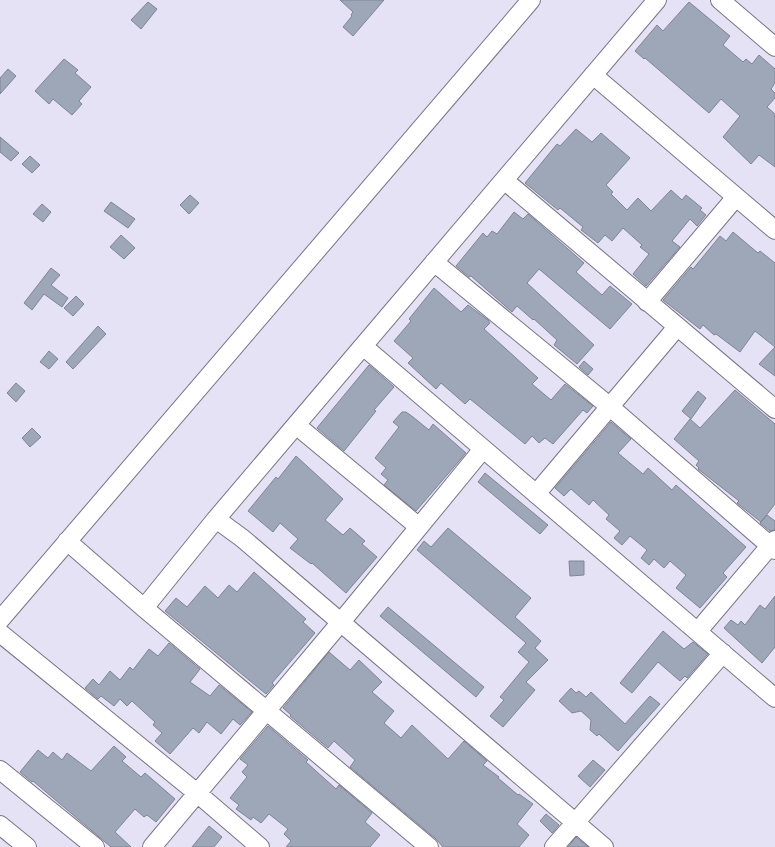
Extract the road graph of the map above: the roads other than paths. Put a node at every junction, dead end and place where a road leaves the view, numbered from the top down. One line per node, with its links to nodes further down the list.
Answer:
1 (531, 0): 20 (street)
2 (657, 0): 5 (street)
3 (720, 0): 4 (street)
4 (775, 47)
5 (593, 76): 6 (street); 7 (street)
6 (504, 180): 9 (street); 10 (street)
7 (736, 197): 8 (street); 10 (street)
8 (775, 230)
9 (434, 262): 12 (street); 13 (street)
10 (647, 302): 11 (street)
11 (677, 326): 13 (street); 14 (street)
12 (363, 346): 15 (street); 16 (street)
13 (609, 406): 17 (street); 21 (street)
14 (775, 409)
15 (296, 424): 18 (street); 19 (street)
16 (483, 449): 17 (street); 19 (street)
17 (536, 494): 25 (street)
18 (216, 519): 22 (street); 24 (street)
19 (419, 527): 24 (street)
20 (68, 541): 22 (street); 23 (street)
21 (773, 545): 25 (street)
22 (144, 608): 29 (street)
23 (0, 620)
24 (341, 622): 29 (street); 32 (street)
25 (698, 631): 27 (street)
26 (0, 633): 31 (street)
27 (723, 653): 28 (street); 32 (street)
28 (775, 698)
29 (266, 711): 31 (street); 38 (street)
30 (0, 770): 35 (street)
31 (197, 793): 36 (street); 37 (street)
32 (575, 822): 39 (street); 40 (street)
33 (0, 825): 34 (street)
34 (27, 847)
35 (95, 847)
36 (152, 847)
37 (260, 847)
38 (429, 847)
39 (554, 847)
40 (604, 847)

